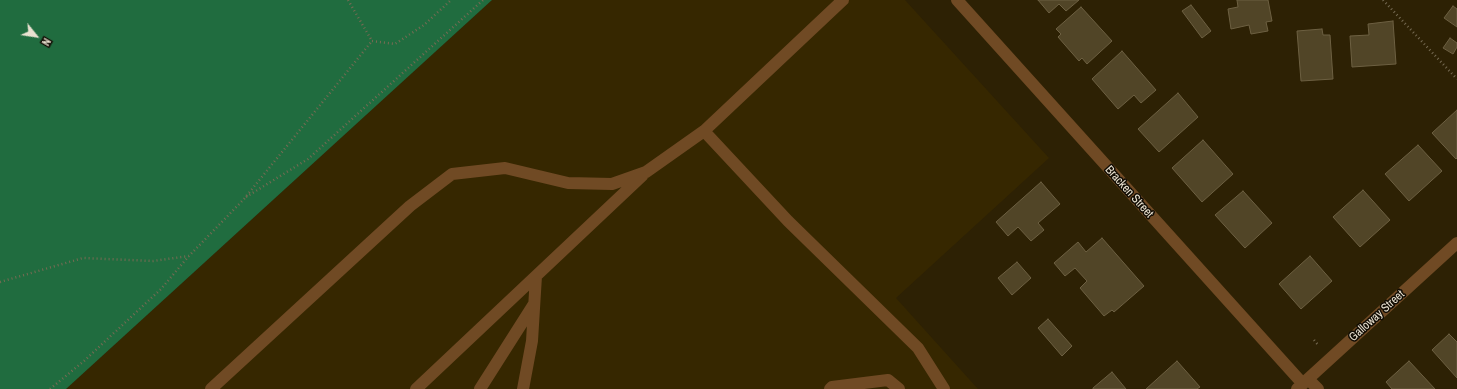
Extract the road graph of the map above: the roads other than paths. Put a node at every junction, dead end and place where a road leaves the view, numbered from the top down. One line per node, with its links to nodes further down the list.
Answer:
1 (843, 0): 3 (street)
2 (957, 0): 8 (street, Bracken Street)
3 (704, 131): 4 (street); 15 (street)
4 (646, 172): 6 (street); 9 (street)
5 (1457, 243): 8 (street, Galloway Street)
6 (536, 276): 7 (street); 10 (street)
7 (535, 303): 11 (street); 12 (street)
8 (1303, 384): 16 (street, Bracken Street)
9 (211, 389)
10 (416, 389)
11 (480, 389)
12 (523, 389)
13 (830, 389): 14 (street)
14 (899, 389)
15 (944, 389)
16 (1318, 389)

